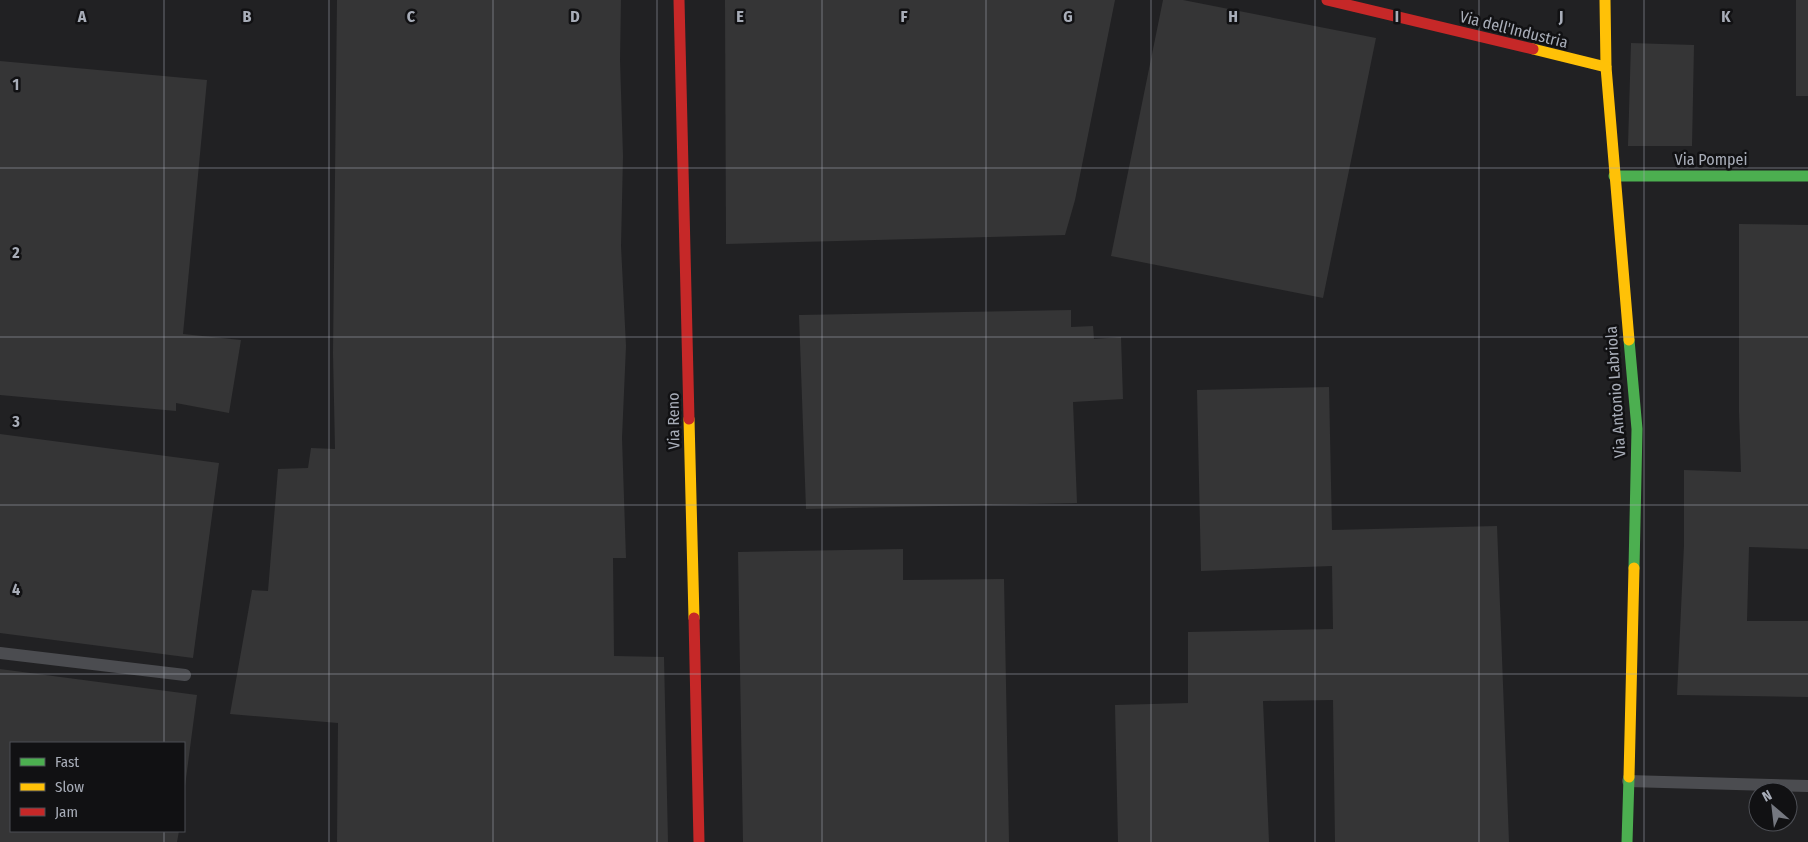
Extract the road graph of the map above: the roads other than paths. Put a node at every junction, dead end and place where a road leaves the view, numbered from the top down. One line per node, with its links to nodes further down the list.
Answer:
1 (679, 0): 11 (street, Via Reno)
2 (1327, 0): 4 (street, Via dell'Industria)
3 (1605, 0): 4 (street, Via Antonio Labriola)
4 (1606, 67): 5 (street, Via Antonio Labriola)
5 (1614, 176): 6 (street, Via Pompei); 9 (street, Via Antonio Labriola)
6 (1808, 176)
7 (0, 653): 8 (lane)
8 (184, 675)
9 (1628, 781): 10 (lane); 12 (street, Via Antonio Labriola)
10 (1808, 786)
11 (699, 842)
12 (1627, 842)

